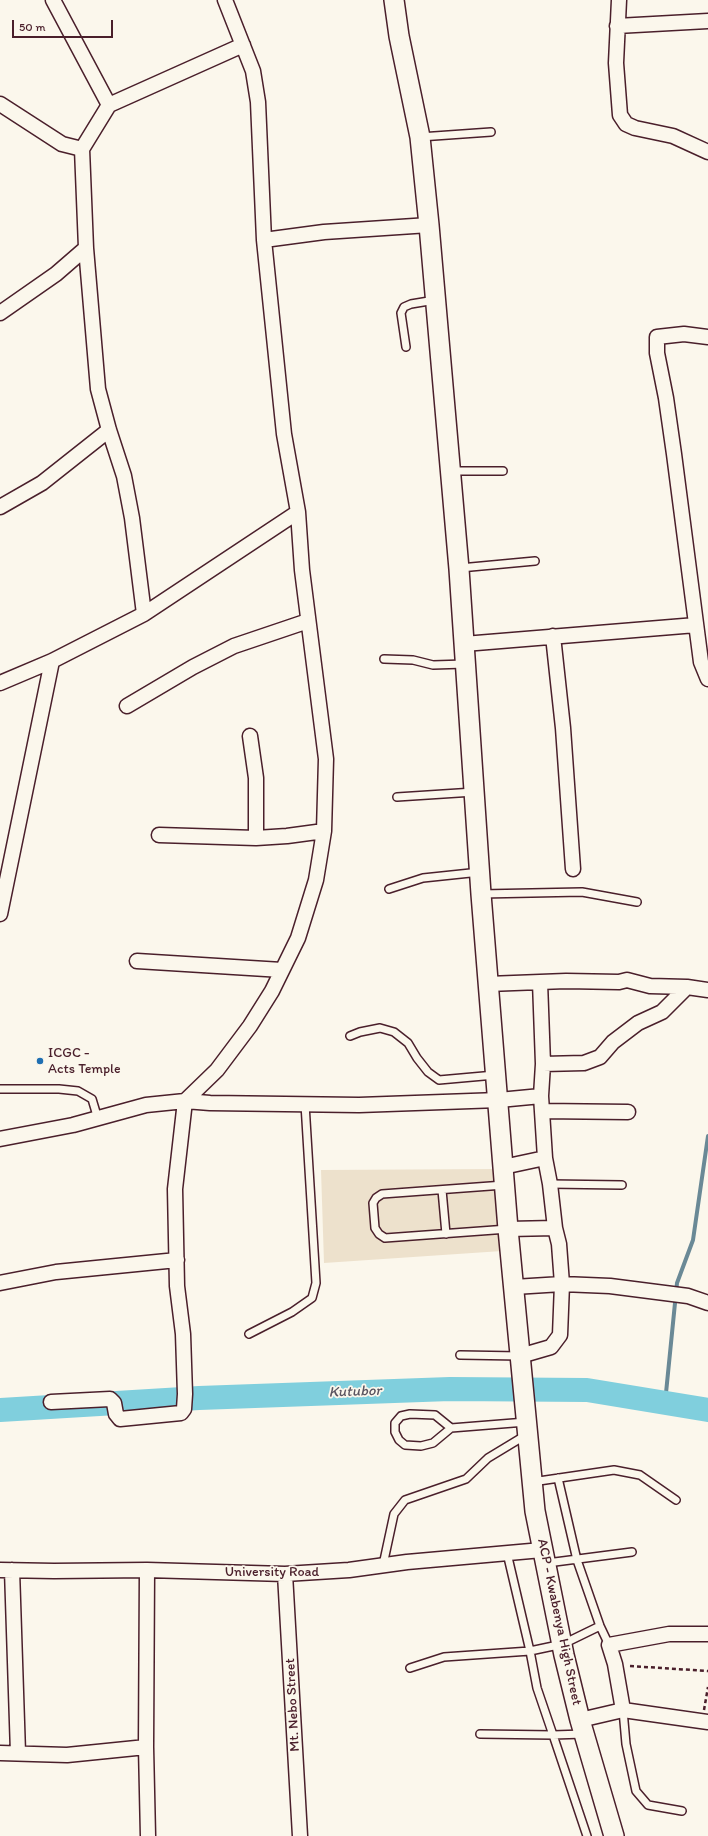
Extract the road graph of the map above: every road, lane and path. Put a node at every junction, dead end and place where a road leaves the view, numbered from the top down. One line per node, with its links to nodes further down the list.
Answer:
1 (53, 0): 8 (street)
2 (225, 0): 7 (street)
3 (394, 0): 11 (main road, ACP - Kwabenya High Street)
4 (619, 0): 6 (street)
5 (708, 21): 6 (street)
6 (617, 26): 13 (street)
7 (243, 45): 8 (street); 15 (street)
8 (109, 105): 12 (street)
9 (2, 108): 12 (street)
10 (491, 132): 11 (lane)
11 (420, 137): 14 (main road, ACP - Kwabenya High Street)
12 (82, 149): 16 (street)
13 (708, 152)
14 (428, 225): 15 (street); 17 (main road, ACP - Kwabenya High Street)
15 (264, 240): 25 (street)
16 (86, 248): 18 (street); 21 (street)
17 (435, 300): 20 (lane); 23 (main road, ACP - Kwabenya High Street)
18 (0, 313)
19 (708, 337): 30 (street)
20 (406, 347)
21 (109, 430): 24 (street); 28 (street)
22 (502, 470): 23 (lane)
23 (450, 471): 27 (main road, ACP - Kwabenya High Street)
24 (0, 508)
25 (298, 512): 28 (street); 29 (street)
26 (535, 561): 27 (lane)
27 (459, 569): 32 (main road, ACP - Kwabenya High Street)
28 (144, 614): 34 (street)
29 (308, 621): 38 (street); 42 (street)
30 (696, 625): 31 (street); 36 (street)
31 (553, 636): 32 (street); 45 (street)
32 (464, 644): 35 (main road, ACP - Kwabenya High Street)
33 (384, 659): 35 (lane)
34 (52, 661): 37 (street); 50 (street)
35 (465, 664): 40 (main road, ACP - Kwabenya High Street)
36 (708, 679)
37 (0, 683)
38 (127, 706)
39 (250, 736): 44 (street)
40 (474, 792): 41 (lane); 46 (main road, ACP - Kwabenya High Street)
41 (397, 797)
42 (324, 831): 44 (street); 52 (street)
43 (159, 835): 44 (street)
44 (256, 838)
45 (573, 869)
46 (480, 872): 47 (lane); 48 (main road, ACP - Kwabenya High Street)
47 (389, 889)
48 (481, 894): 49 (lane); 54 (main road, ACP - Kwabenya High Street)
49 (637, 902)
50 (0, 914)
51 (137, 961): 52 (street)
52 (282, 970): 63 (street)
53 (540, 982): 54 (street); 55 (street); 58 (street)
54 (488, 984): 59 (main road, ACP - Kwabenya High Street)
55 (688, 987): 56 (street); 58 (street)
56 (708, 990)
57 (350, 1036): 59 (lane)
58 (543, 1064): 61 (street)
59 (496, 1076): 62 (main road, ACP - Kwabenya High Street)
60 (0, 1089): 67 (lane)
61 (541, 1096): 62 (street); 65 (street)
62 (499, 1100): 64 (street); 70 (main road, ACP - Kwabenya High Street)
63 (185, 1101): 64 (street); 67 (street); 77 (street)
64 (305, 1104): 82 (lane)
65 (542, 1111): 66 (street); 69 (street)
66 (628, 1112)
67 (98, 1118): 68 (street)
68 (0, 1139)
69 (545, 1158): 70 (street); 71 (street)
70 (504, 1176): 73 (lane); 75 (main road, ACP - Kwabenya High Street)
71 (550, 1184): 72 (lane); 74 (street)
72 (622, 1185)
73 (442, 1190): 76 (lane); 76 (lane)
74 (555, 1228): 75 (street); 79 (street)
75 (508, 1229): 76 (lane); 80 (main road, ACP - Kwabenya High Street)
76 (446, 1234)
77 (177, 1260): 78 (street); 85 (street)
78 (0, 1283)
79 (562, 1284): 80 (street); 81 (street); 84 (street)
80 (514, 1287): 84 (main road, ACP - Kwabenya High Street)
81 (708, 1303)
82 (249, 1334)
83 (460, 1356): 84 (lane)
84 (520, 1356): 86 (main road, ACP - Kwabenya High Street)
85 (51, 1402)
86 (526, 1420): 87 (lane); 89 (main road, ACP - Kwabenya High Street); 95 (lane)
87 (451, 1428): 87 (lane)
88 (558, 1478): 89 (lane); 90 (lane); 94 (lane)
89 (532, 1482): 93 (main road, ACP - Kwabenya High Street)
90 (676, 1500)
91 (632, 1552): 94 (lane)
92 (507, 1553): 93 (street, University Road); 95 (street, University Road); 103 (lane)
93 (544, 1557): 94 (lane); 101 (main road, ACP - Kwabenya High Street)
94 (577, 1560): 99 (lane)
95 (382, 1565): 98 (street, University Road)
96 (6, 1570): 97 (street, University Road); 115 (street)
97 (147, 1570): 98 (street, University Road); 113 (street)
98 (285, 1574): 118 (street, Mt. Nebo Street)
99 (600, 1626): 101 (lane); 102 (lane)
100 (708, 1634): 102 (street)
101 (563, 1644): 103 (lane); 110 (main road, ACP - Kwabenya High Street)
102 (609, 1645): 108 (street)
103 (530, 1651): 105 (lane); 112 (lane)
104 (630, 1666): 106 (path)
105 (410, 1668)
106 (708, 1671)
107 (708, 1686): 109 (path)
108 (623, 1710): 109 (street); 110 (street); 116 (lane)
109 (705, 1722)
110 (582, 1727): 112 (lane); 120 (main road, ACP - Kwabenya High Street)
111 (480, 1734): 112 (lane)
112 (553, 1735): 119 (lane)
113 (146, 1747): 115 (street); 117 (street)
114 (0, 1753): 115 (street)
115 (18, 1753)
116 (682, 1810)
117 (148, 1836)
118 (300, 1836)
119 (587, 1836)
120 (614, 1836)

